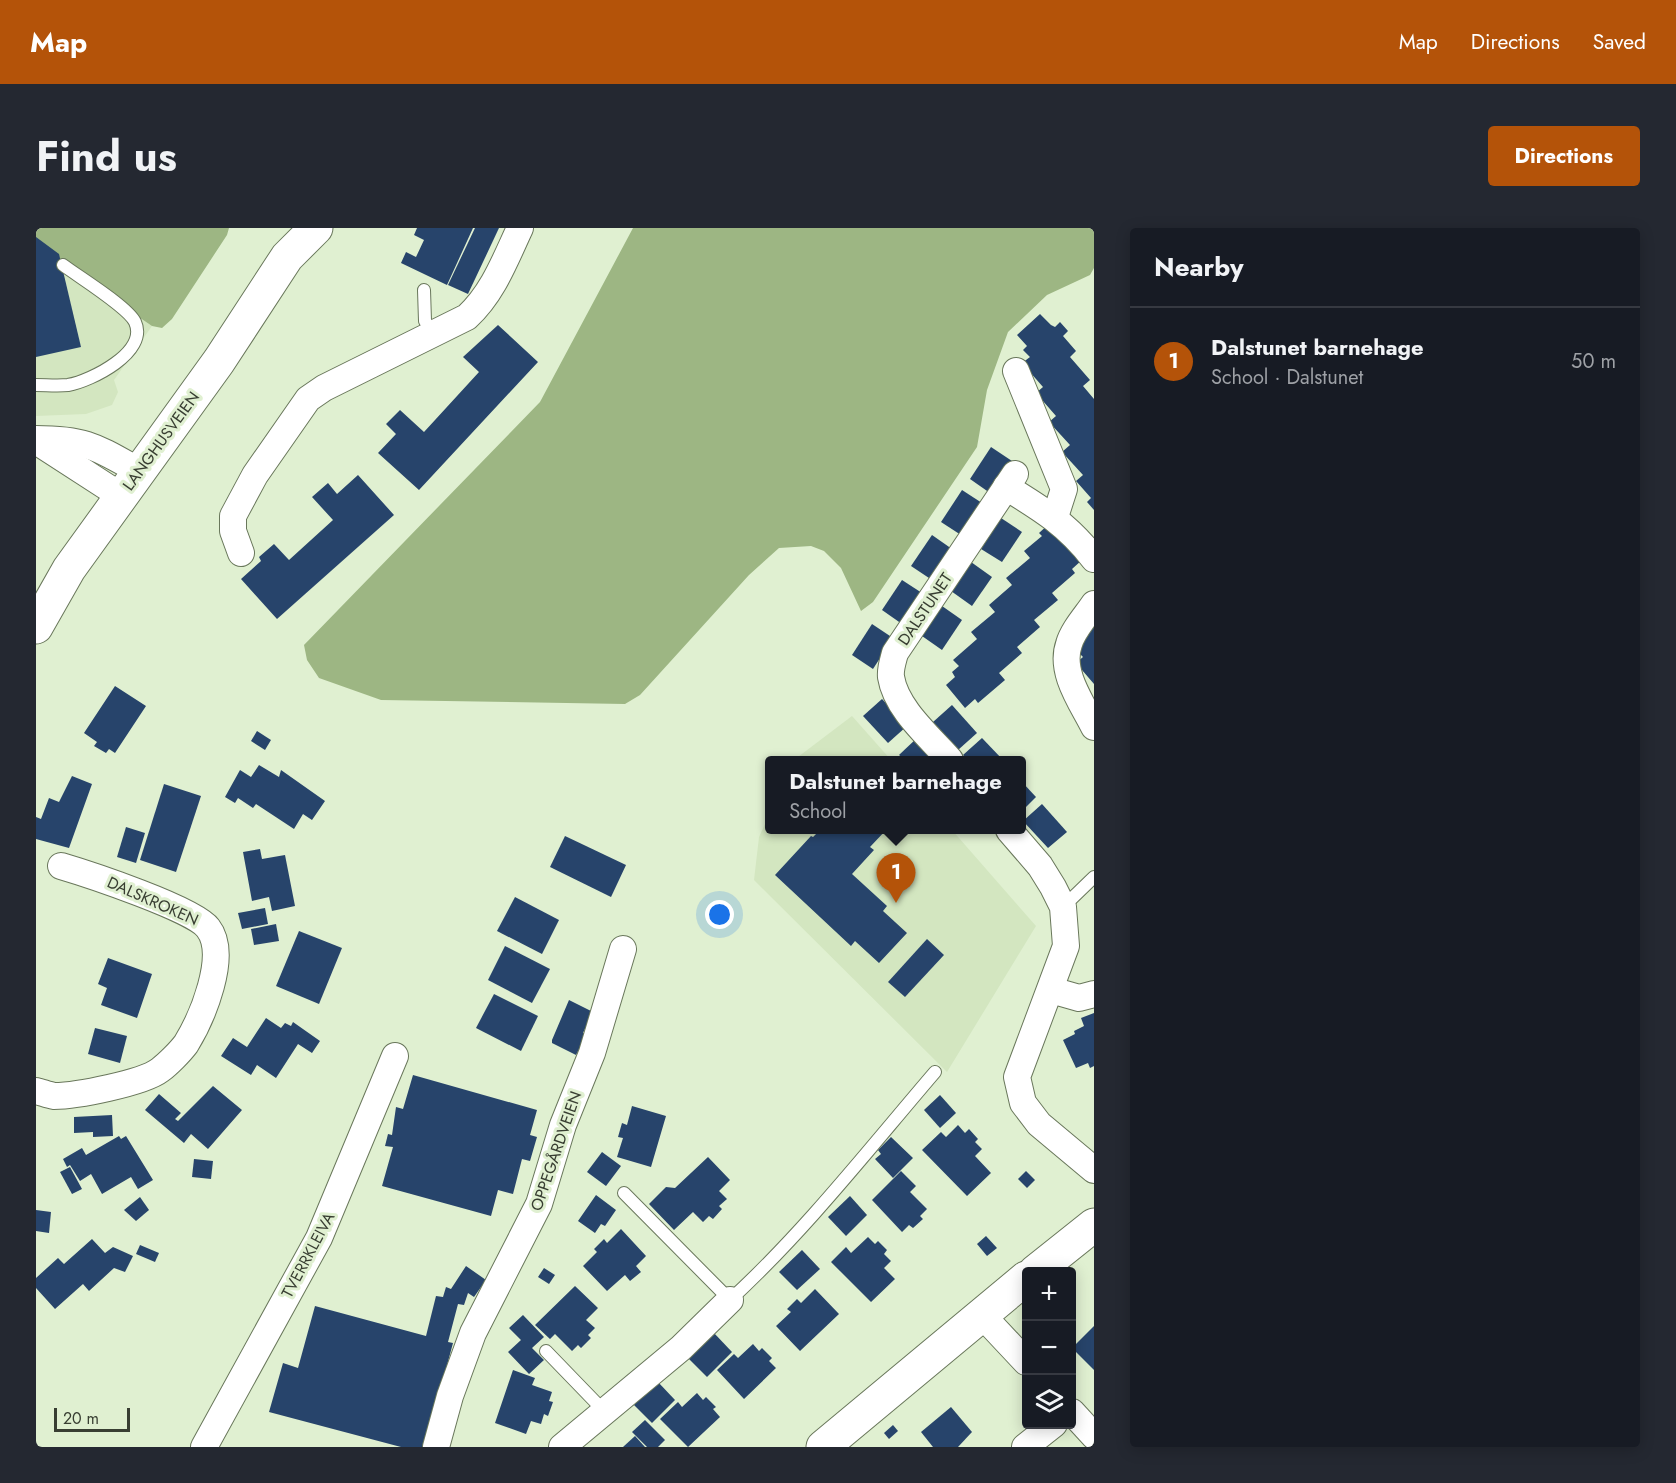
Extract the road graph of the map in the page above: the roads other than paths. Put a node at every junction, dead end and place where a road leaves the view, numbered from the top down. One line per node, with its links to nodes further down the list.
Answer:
1 (316, 228): 3 (main road, LANGHUSVEIEN)
2 (520, 228): 6 (street)
3 (291, 243): 10 (main road, LANGHUSVEIEN)
4 (63, 266): 8 (lane)
5 (424, 290): 6 (lane)
6 (434, 335): 13 (street)
7 (1016, 370): 11 (street)
8 (36, 385)
9 (36, 440): 10 (street)
10 (130, 483): 15 (main road, LANGHUSVEIEN)
11 (1055, 518): 12 (street, DALSTUNET); 17 (street, DALSTUNET)
12 (1092, 551)
13 (241, 553)
14 (1094, 604): 16 (street)
15 (36, 627)
16 (1094, 727)
17 (947, 756)
18 (1012, 834): 21 (street)
19 (61, 866): 27 (street, DALSKROKEN)
20 (1094, 877): 21 (lane)
21 (1063, 907): 23 (street)
22 (623, 949): 42 (street, OPPEGÅRDVEIEN)
23 (1051, 990): 24 (street); 28 (street)
24 (1094, 994)
25 (395, 1056): 41 (street, TVERRKLEIVA)
26 (935, 1072): 33 (lane)
27 (36, 1091)
28 (1088, 1156)
29 (624, 1193): 33 (lane)
30 (1094, 1225): 31 (main road)
31 (1041, 1267)
32 (1022, 1281): 34 (main road)
33 (730, 1300): 37 (street)
34 (981, 1314): 36 (street); 44 (main road)
35 (546, 1351): 37 (lane)
36 (1022, 1358)
37 (605, 1412): 43 (street)
38 (1076, 1417): 40 (street)
39 (1049, 1429): 45 (street)
40 (1094, 1436)
41 (204, 1447)
42 (436, 1447)
43 (562, 1447)
44 (823, 1447)
45 (1025, 1447)

